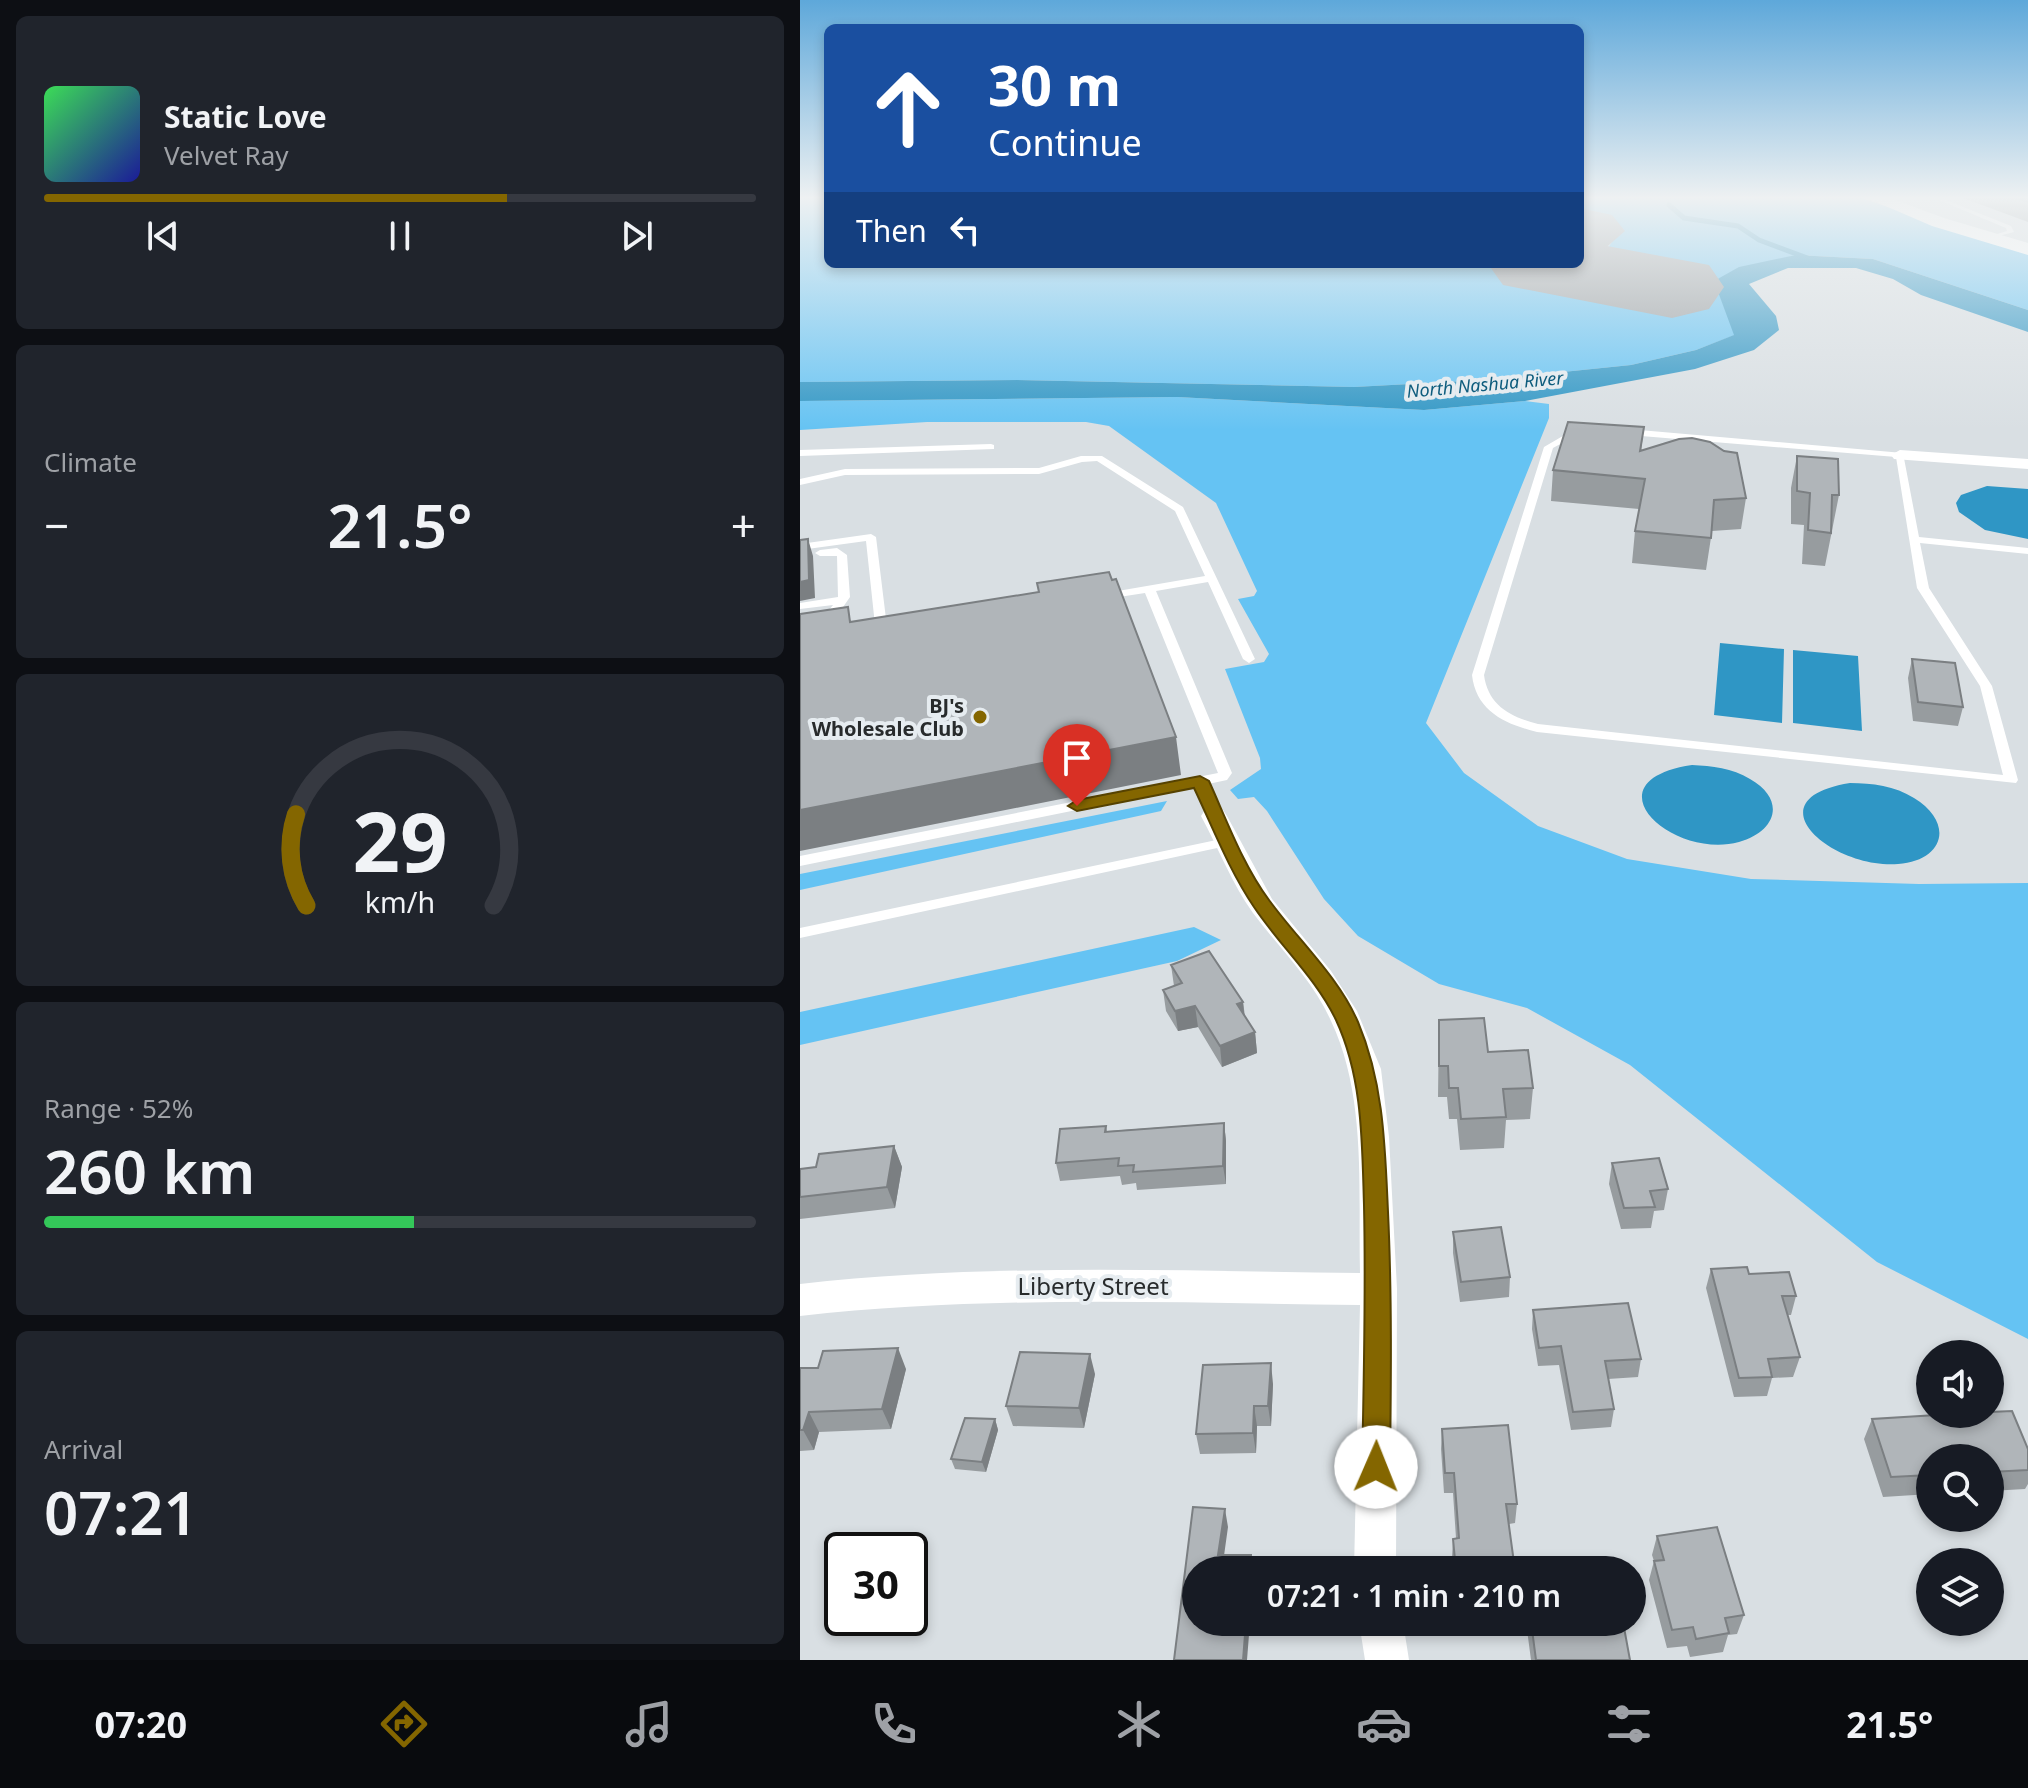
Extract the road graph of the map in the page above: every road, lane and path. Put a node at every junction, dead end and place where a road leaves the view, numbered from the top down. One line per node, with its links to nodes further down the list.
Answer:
1 (991, 447): 2 (lane)
2 (800, 453)
3 (1900, 455): 4 (street); 6 (lane); 18 (lane)
4 (2028, 464)
5 (800, 482): 10 (lane)
6 (1913, 539): 8 (lane); 18 (lane)
7 (800, 547): 15 (lane)
8 (2028, 551)
9 (800, 556): 13 (lane)
10 (1211, 578): 11 (lane); 17 (lane)
11 (1149, 588): 12 (lane); 19 (lane)
12 (1098, 597)
13 (842, 600): 14 (lane); 16 (lane)
14 (800, 606)
15 (885, 627): 16 (lane); 16 (lane)
16 (840, 632)
17 (1249, 659)
18 (2011, 780): 20 (lane)
19 (1200, 781): 21 (lane); 22 (lane)
20 (2028, 782)
21 (1220, 829): 23 (lane); 24 (street)
22 (800, 861)
23 (800, 933)
24 (1379, 1289): 25 (street, Liberty Street); 26 (street)
25 (804, 1299)
26 (1375, 1556)
27 (1383, 1636): 28 (street)
28 (1387, 1660)

